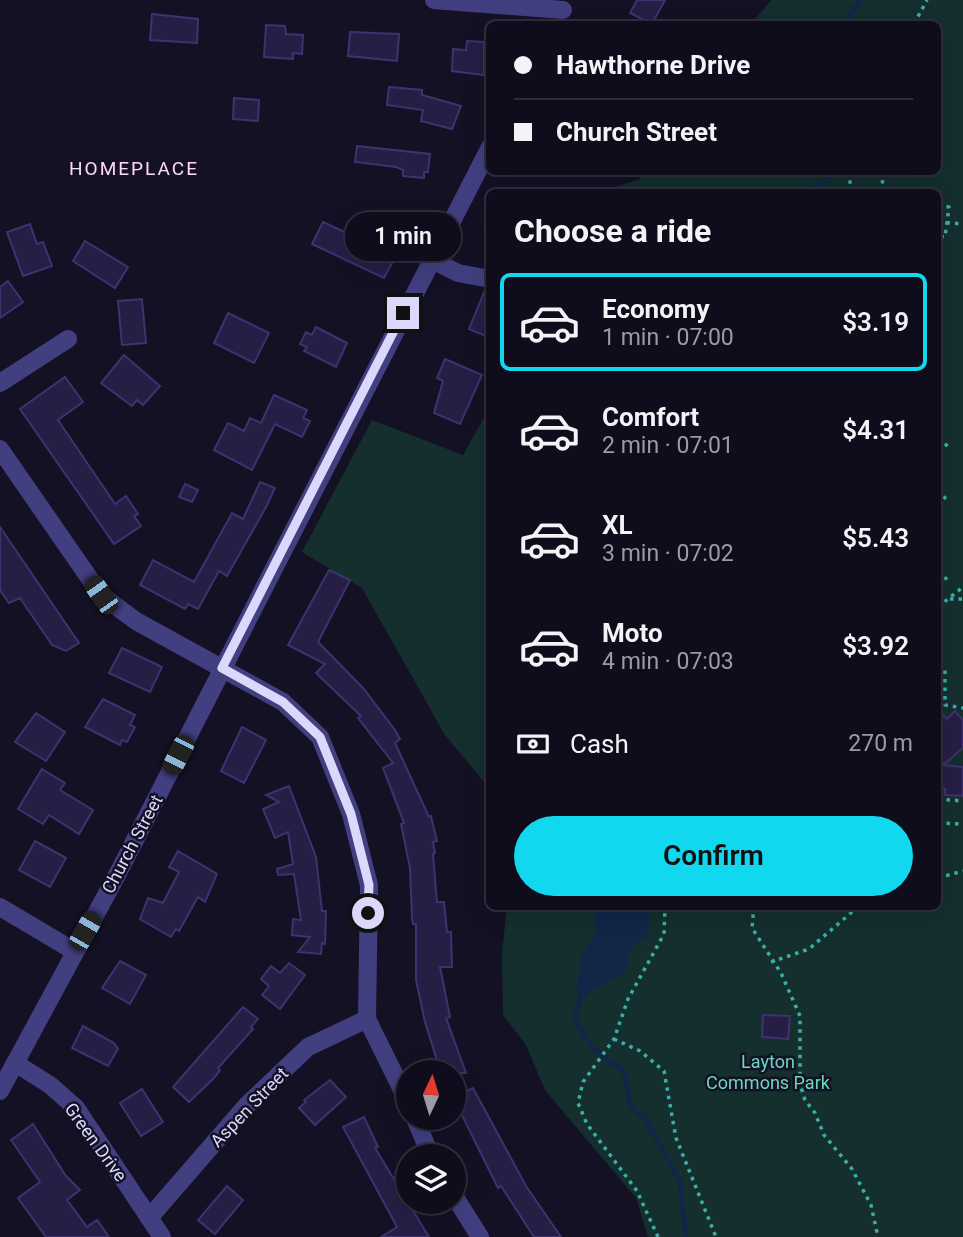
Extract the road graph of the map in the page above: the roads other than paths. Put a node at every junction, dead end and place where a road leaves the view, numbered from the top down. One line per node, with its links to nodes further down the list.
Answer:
1 (434, 0): 2 (street)
2 (562, 12)
3 (486, 154): 4 (street, Church Street)
4 (430, 259): 5 (street); 9 (street, Church Street)
5 (486, 278)
6 (68, 339): 7 (street)
7 (0, 383)
8 (0, 449): 9 (street)
9 (222, 668): 11 (street, Church Street); 12 (street)
10 (0, 907): 11 (street)
11 (74, 951): 13 (street, Church Street)
12 (367, 1019): 14 (street); 17 (street, Aspen Street)
13 (15, 1063): 15 (street, Church Street); 17 (street, Green Drive)
14 (396, 1078)
15 (0, 1091)
16 (466, 1214): 19 (street)
17 (149, 1218): 18 (street, Green Drive)
18 (162, 1237)
19 (480, 1237)

